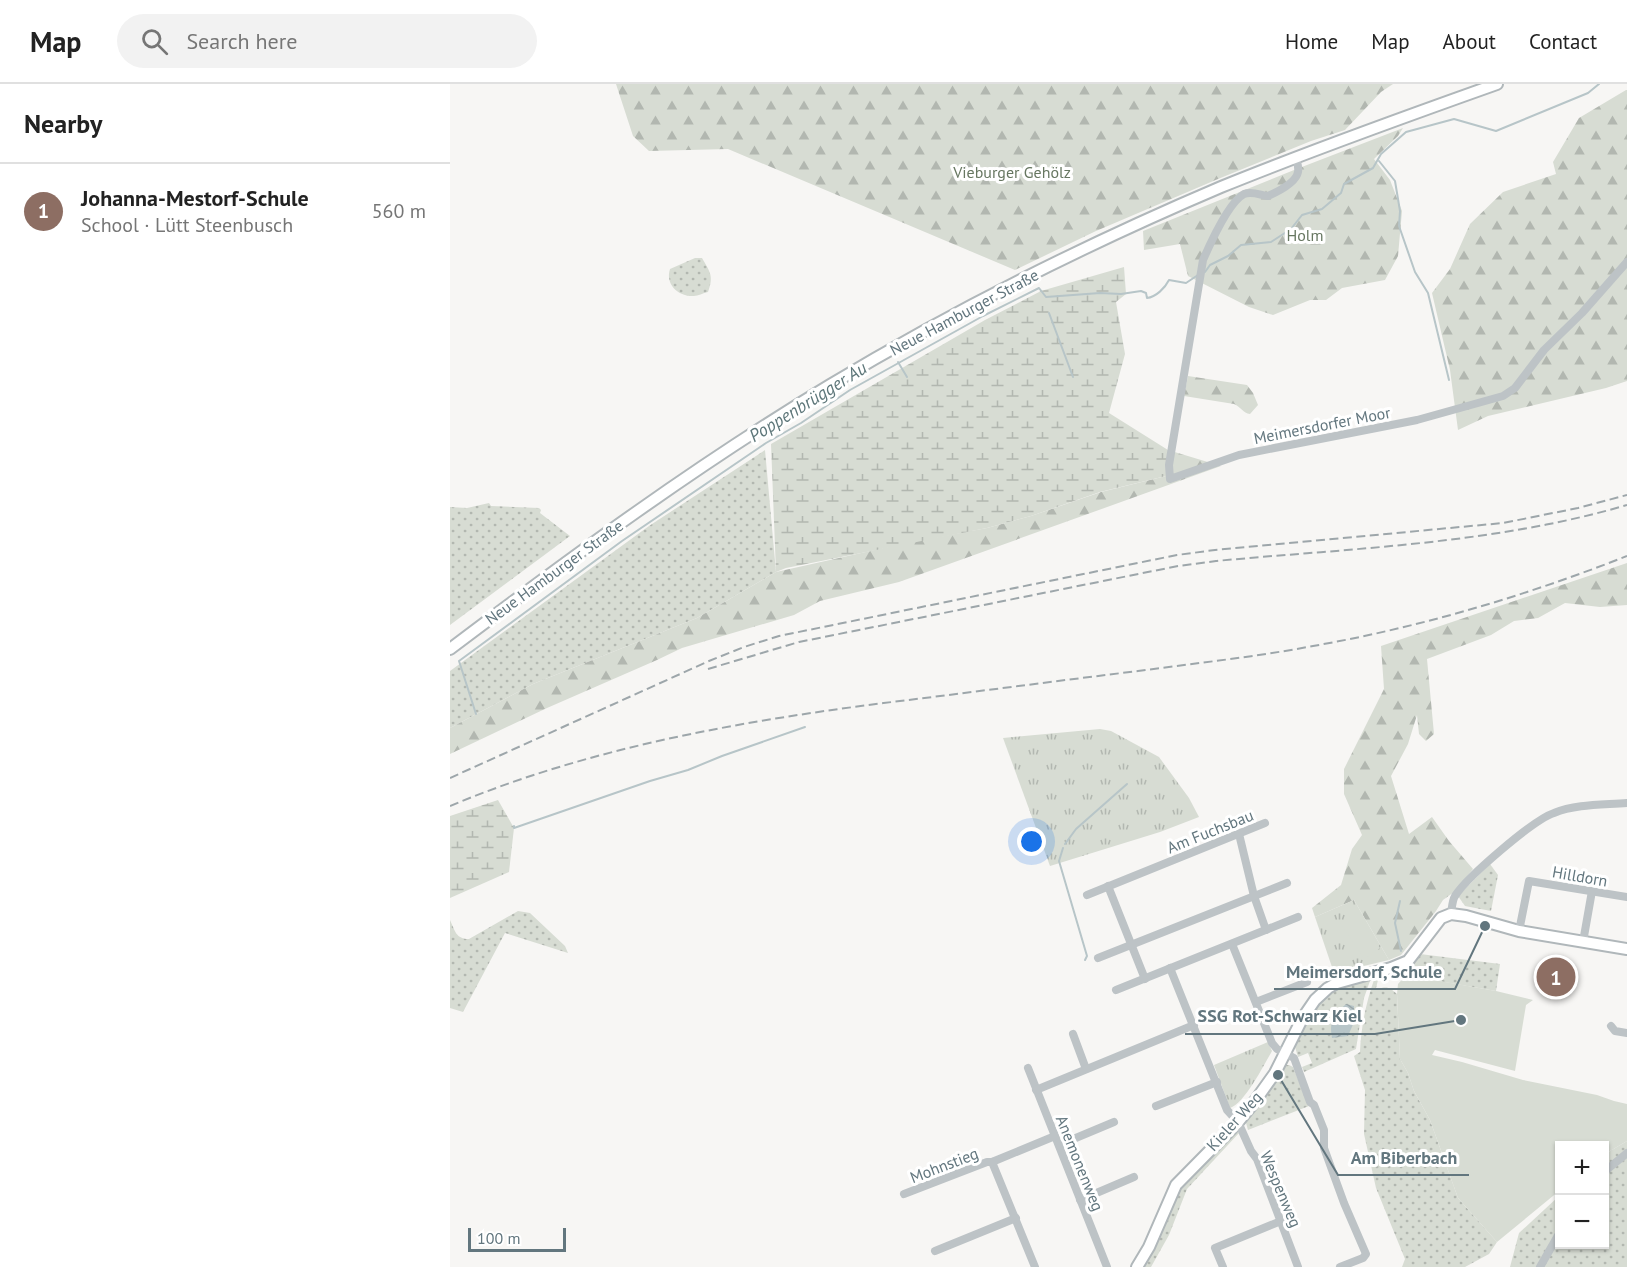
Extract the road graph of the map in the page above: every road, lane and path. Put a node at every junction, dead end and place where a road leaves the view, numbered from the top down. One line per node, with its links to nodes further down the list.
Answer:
1 (1497, 84): 2 (main road, Neue Hamburger Straße)
2 (1296, 158): 3 (street, Meimersdorfer Moor); 4 (main road, Neue Hamburger Straße)
3 (1627, 262)
4 (450, 649)
5 (1627, 803): 14 (street, Kieler Weg)
6 (1265, 823): 7 (street, Am Fuchsbau)
7 (1239, 834): 9 (street, Am Fuchsbau); 12 (street)
8 (1287, 883): 12 (street)
9 (1108, 886): 11 (street, Am Fuchsbau); 20 (street)
10 (1592, 891): 13 (street, Hilldorn); 17 (street, Hilldorn); 18 (street)
11 (1087, 895)
12 (1254, 896): 16 (street); 20 (street)
13 (1627, 897)
14 (1451, 914): 17 (main road); 32 (main road, Kieler Weg)
15 (1298, 917): 16 (street)
16 (1266, 930): 19 (street)
17 (1519, 931): 18 (main road)
18 (1583, 942): 21 (main road)
19 (1232, 944): 23 (street); 27 (street)
20 (1131, 945): 22 (street); 24 (street)
21 (1627, 949)
22 (1098, 958)
23 (1170, 968): 24 (street); 28 (street, Wespenweg)
24 (1145, 979): 26 (street)
25 (1307, 982): 27 (street)
26 (1116, 990)
27 (1256, 1002): 32 (street)
28 (1194, 1025): 34 (street); 35 (street, Wespenweg)
29 (1611, 1026): 30 (street)
30 (1627, 1033)
31 (1073, 1034): 34 (street)
32 (1285, 1053): 39 (main road, Kieler Weg); 57 (street)
33 (1028, 1068): 36 (street, Anemonenweg)
34 (1086, 1069): 36 (street)
35 (1217, 1082): 37 (street); 39 (street, Wespenweg)
36 (1036, 1090): 40 (street, Anemonenweg)
37 (1156, 1106)
38 (1114, 1122): 41 (street)
39 (1238, 1122): 49 (street, Wespenweg); 54 (main road, Kieler Weg)
40 (1055, 1136): 41 (street, Anemonenweg); 43 (street, Mohnstieg)
41 (1059, 1145): 47 (street, Anemonenweg)
42 (1627, 1153): 44 (street)
43 (992, 1162): 46 (street, Mohnstieg); 48 (street)
44 (1609, 1169)
45 (1134, 1177): 47 (street)
46 (904, 1194)
47 (1080, 1200): 53 (street, Anemonenweg)
48 (1016, 1218): 51 (street); 52 (street)
49 (1281, 1221): 55 (street); 56 (street, Wespenweg)
50 (1555, 1241): 58 (street)
51 (935, 1251)
52 (1035, 1267)
53 (1107, 1267)
54 (1137, 1267)
55 (1222, 1267)
56 (1298, 1267)
57 (1340, 1267)
58 (1540, 1267)

